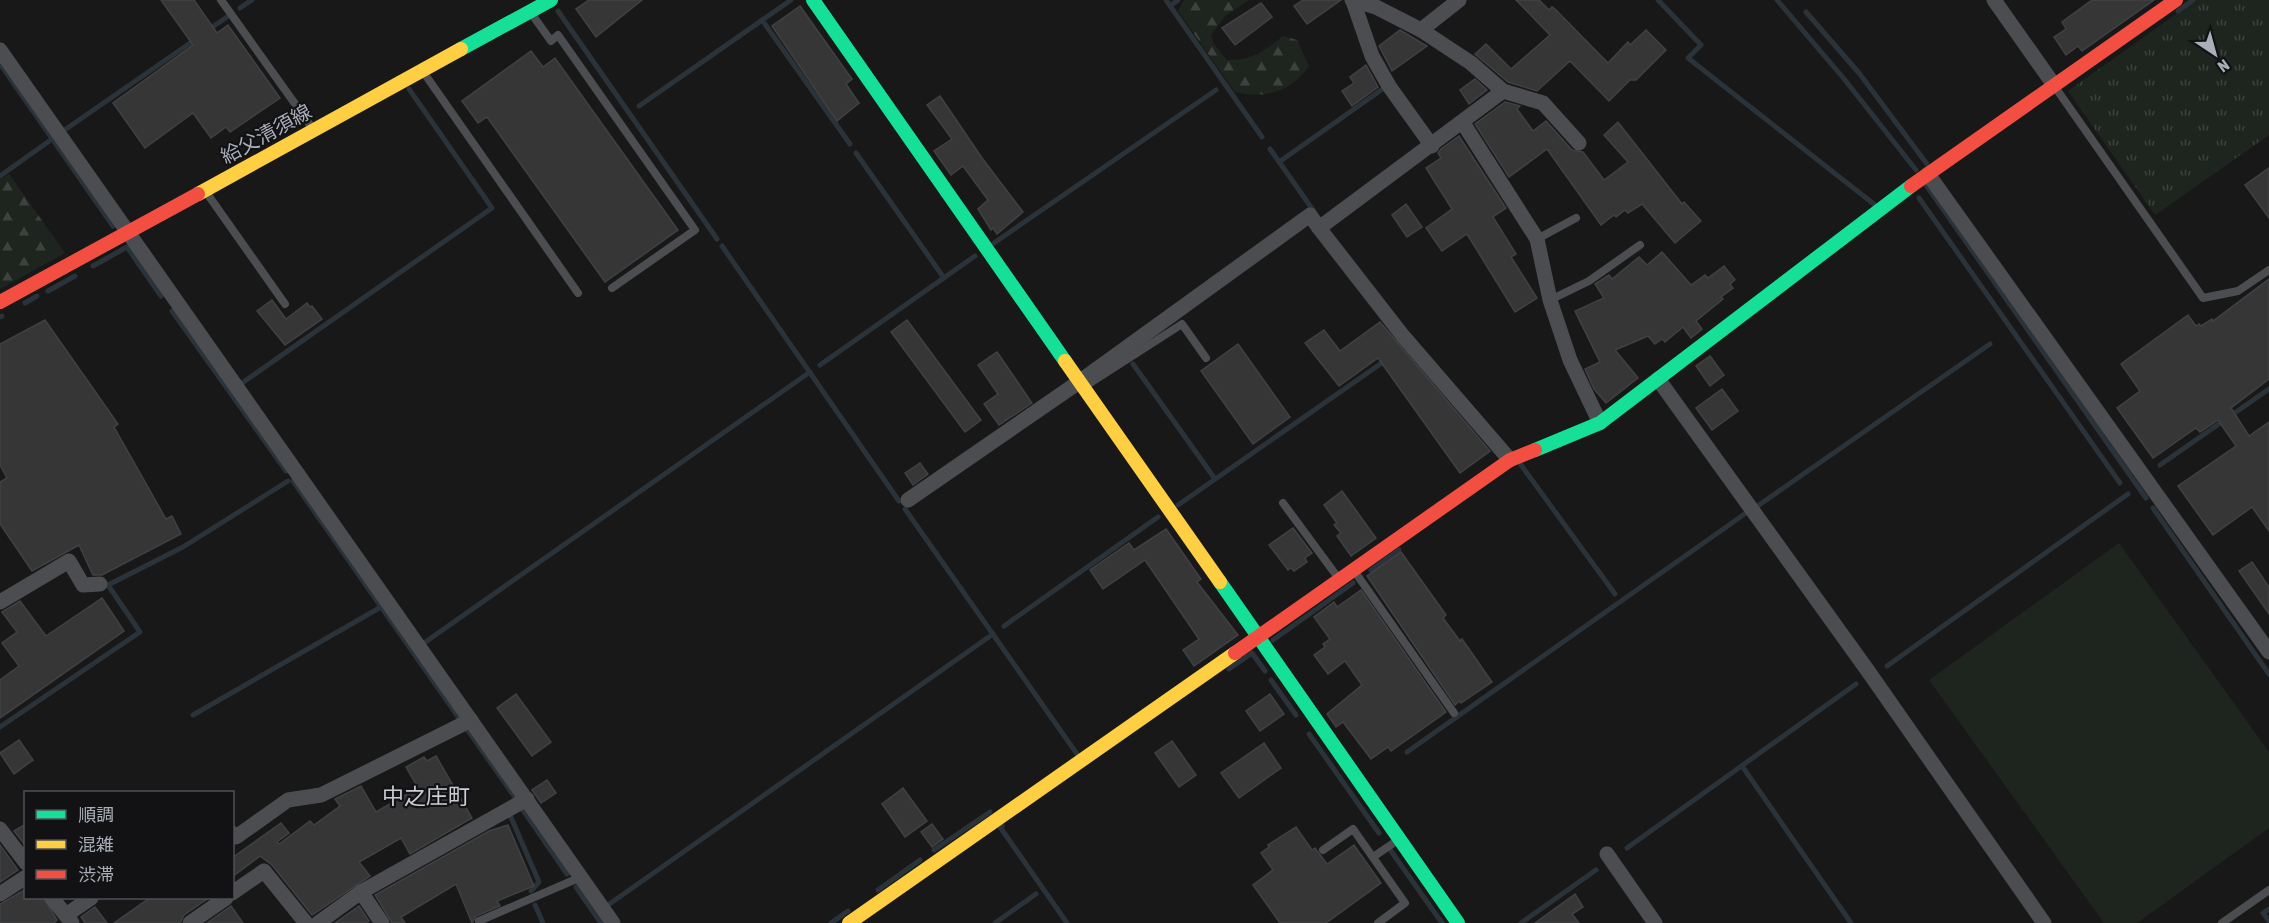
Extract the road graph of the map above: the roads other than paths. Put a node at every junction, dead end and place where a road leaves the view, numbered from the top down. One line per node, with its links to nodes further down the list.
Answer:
1 (221, 0): 16 (lane)
2 (551, 0): 9 (street, 給父清須線)
3 (813, 0): 34 (street)
4 (1459, 0): 10 (street)
5 (1994, 0): 13 (street)
6 (2176, 0): 13 (street)
7 (1353, 1): 8 (street); 18 (street)
8 (1378, 4): 10 (street)
9 (530, 11): 12 (street, 給父清須線); 27 (lane)
10 (1421, 30): 14 (street)
11 (0, 50): 23 (street)
12 (423, 71): 16 (street, 給父清須線); 28 (lane)
13 (2054, 85): 19 (street); 26 (lane)
14 (1503, 91): 15 (street); 17 (street)
15 (1463, 123): 18 (street); 24 (street)
16 (314, 130): 20 (street, 給父清須線)
17 (1579, 143)
18 (1432, 146): 22 (street)
19 (1928, 174): 33 (street); 44 (street)
20 (205, 190): 23 (street, 給父清須線); 31 (lane)
21 (1576, 218): 24 (lane)
22 (1319, 228): 34 (street); 36 (street)
23 (128, 233): 30 (street, 給父清須線); 46 (street)
24 (1537, 239): 29 (street)
25 (1640, 245): 29 (lane)
26 (2269, 270)
27 (612, 288)
28 (578, 293)
29 (1550, 300): 35 (street)
30 (0, 302)
31 (285, 304)
32 (1206, 358): 34 (lane)
33 (1658, 379): 35 (street); 75 (street)
34 (1081, 385): 37 (street); 43 (street)
35 (1600, 423): 36 (street)
36 (1510, 460): 39 (street)
37 (908, 500)
38 (1283, 503): 40 (lane)
39 (1353, 570): 40 (street); 45 (lane)
40 (1339, 580): 43 (street)
41 (100, 584): 42 (street)
42 (0, 602)
43 (1257, 636): 50 (street); 71 (street)
44 (2269, 652)
45 (1454, 714)
46 (471, 720): 47 (street); 49 (street)
47 (527, 799): 55 (street); 59 (street)
48 (0, 829): 54 (street)
49 (234, 834)
50 (1399, 839): 53 (lane); 73 (street)
51 (1323, 850): 53 (lane)
52 (1607, 854): 74 (street)
53 (1373, 857): 72 (lane)
54 (24, 860)
55 (581, 877): 65 (lane); 70 (street)
56 (24, 878): 60 (street)
57 (2269, 890): 76 (lane)
58 (234, 892): 67 (street)
59 (361, 892): 68 (street); 69 (street)
60 (0, 894)
61 (54, 899): 64 (street)
62 (89, 899): 64 (street)
63 (223, 899): 66 (street)
64 (69, 919)
65 (479, 921)
66 (190, 923)
67 (306, 923)
68 (318, 923)
69 (382, 923)
70 (613, 923)
71 (849, 923)
72 (1378, 923)
73 (1458, 923)
74 (1655, 923)
75 (2044, 923)
76 (2222, 923)

